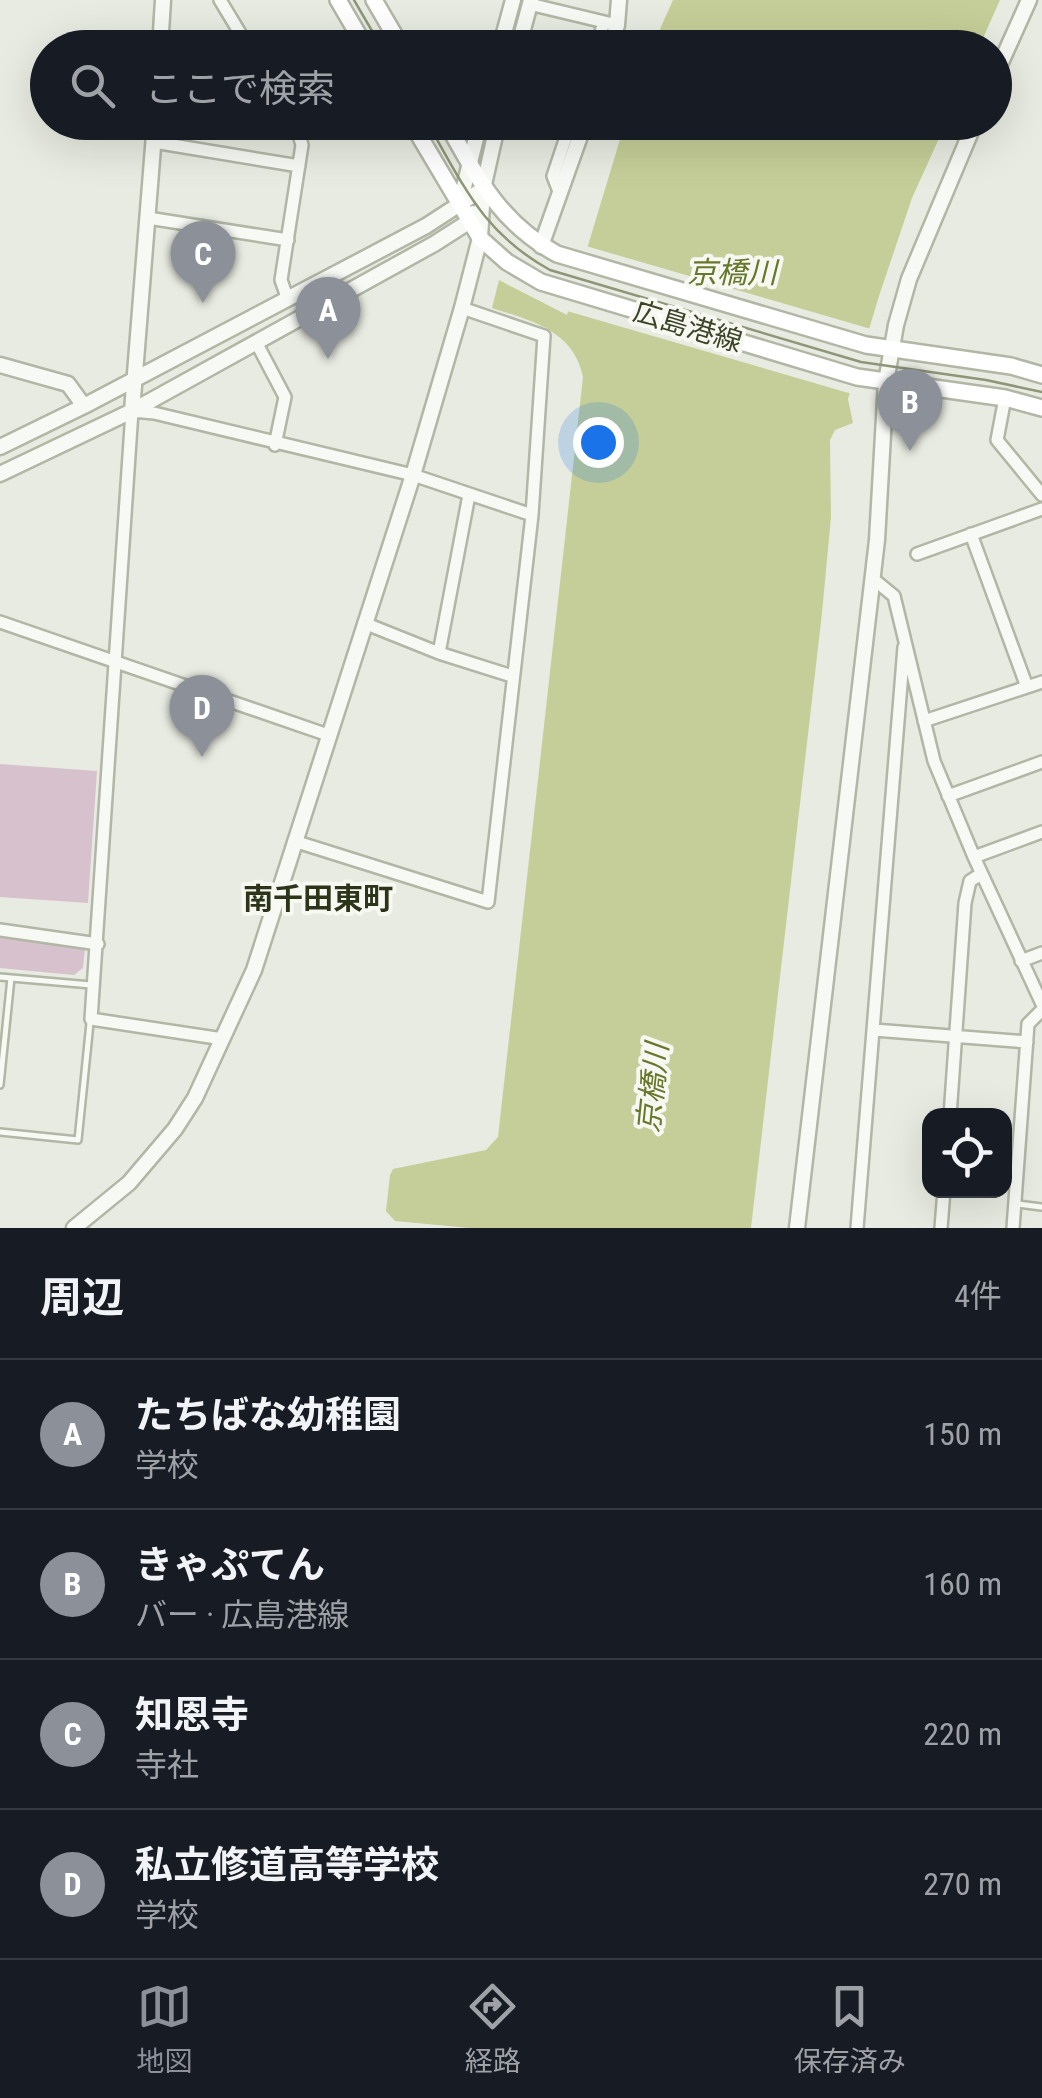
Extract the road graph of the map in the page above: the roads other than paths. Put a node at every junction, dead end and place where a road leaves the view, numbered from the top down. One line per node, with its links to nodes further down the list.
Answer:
1 (162, 0): 10 (street)
2 (220, 0): 11 (street)
3 (338, 0): 12 (main road)
4 (374, 0): 13 (main road)
5 (514, 0): 14 (street)
6 (619, 0): 9 (street)
7 (1029, 0): 18 (street)
8 (530, 2): 9 (street); 15 (street)
9 (611, 24): 16 (street); 17 (street)
10 (161, 30)
11 (238, 30)
12 (353, 30)
13 (392, 30)
14 (505, 30)
15 (523, 30)
16 (607, 30)
17 (611, 30)
18 (1012, 38)
19 (300, 140): 29 (street)
20 (422, 140): 32 (main road, 広島港線)
21 (456, 140): 28 (main road, 広島港線)
22 (476, 140): 28 (street)
23 (494, 140): 30 (street)
24 (564, 140): 31 (street)
25 (579, 140): 31 (street)
26 (967, 140): 41 (street)
27 (154, 142): 29 (street); 33 (street)
28 (470, 164): 30 (main road, 広島港線); 32 (street)
29 (300, 166): 36 (street)
30 (482, 189): 32 (street); 34 (street); 35 (street); 37 (main road, 広島港線)
31 (561, 196): 37 (street)
32 (460, 203): 34 (main road, 広島港線); 38 (street)
33 (148, 218): 36 (street); 44 (street)
34 (470, 221): 35 (main road, 広島港線); 40 (street)
35 (480, 238): 39 (street); 45 (main road, 広島港線)
36 (288, 240): 38 (street)
37 (542, 246): 41 (main road, 広島港線)
38 (288, 298): 44 (street)
39 (462, 308): 53 (street); 57 (street)
40 (256, 342): 49 (street); 50 (street)
41 (892, 350): 43 (main road, 広島港線); 45 (street)
42 (0, 365): 47 (street)
43 (1042, 375)
44 (136, 378): 47 (street); 49 (street)
45 (886, 382): 46 (main road, 広島港線); 60 (street)
46 (1005, 398): 48 (main road, 広島港線); 55 (street)
47 (84, 406): 51 (street)
48 (1042, 408)
49 (132, 411): 50 (street); 52 (street); 65 (street)
50 (275, 445): 53 (street)
51 (0, 446)
52 (0, 474)
53 (414, 475): 54 (street); 62 (street)
54 (469, 495): 57 (street); 64 (street)
55 (1042, 495)
56 (1042, 509): 58 (street)
57 (532, 514): 66 (street)
58 (971, 534): 59 (street); 68 (street)
59 (917, 554)
60 (872, 578): 63 (street); 97 (street)
61 (0, 622): 65 (street)
62 (364, 623): 64 (street); 70 (street)
63 (904, 647): 69 (street); 86 (street)
64 (439, 652): 66 (street)
65 (115, 662): 70 (street); 78 (street)
66 (512, 676): 74 (street)
67 (1042, 682): 68 (street)
68 (1028, 687): 69 (street)
69 (924, 721): 72 (street)
70 (328, 735): 74 (street)
71 (1042, 762): 72 (street)
72 (948, 796): 75 (street)
73 (1042, 832): 75 (street)
74 (294, 841): 88 (street)
75 (974, 857): 76 (street)
76 (981, 874): 80 (street); 87 (street)
77 (0, 930): 78 (street)
78 (98, 944): 83 (street)
79 (1042, 952): 80 (street)
80 (1021, 961): 84 (street)
81 (0, 977): 82 (lane)
82 (10, 978): 83 (lane); 90 (lane)
83 (94, 985): 85 (street)
84 (1042, 1007): 89 (street)
85 (91, 1019): 88 (street); 92 (lane)
86 (874, 1030): 87 (street); 98 (street)
87 (956, 1037): 89 (street); 91 (street)
88 (223, 1039): 96 (street)
89 (1027, 1042): 94 (street)
90 (0, 1085)
91 (951, 1108)
92 (0, 1132)
93 (943, 1198): 99 (street)
94 (1015, 1204): 95 (lane); 100 (street)
95 (1041, 1206)
96 (74, 1228)
97 (797, 1228)
98 (857, 1228)
99 (940, 1228)
100 (1013, 1228)

